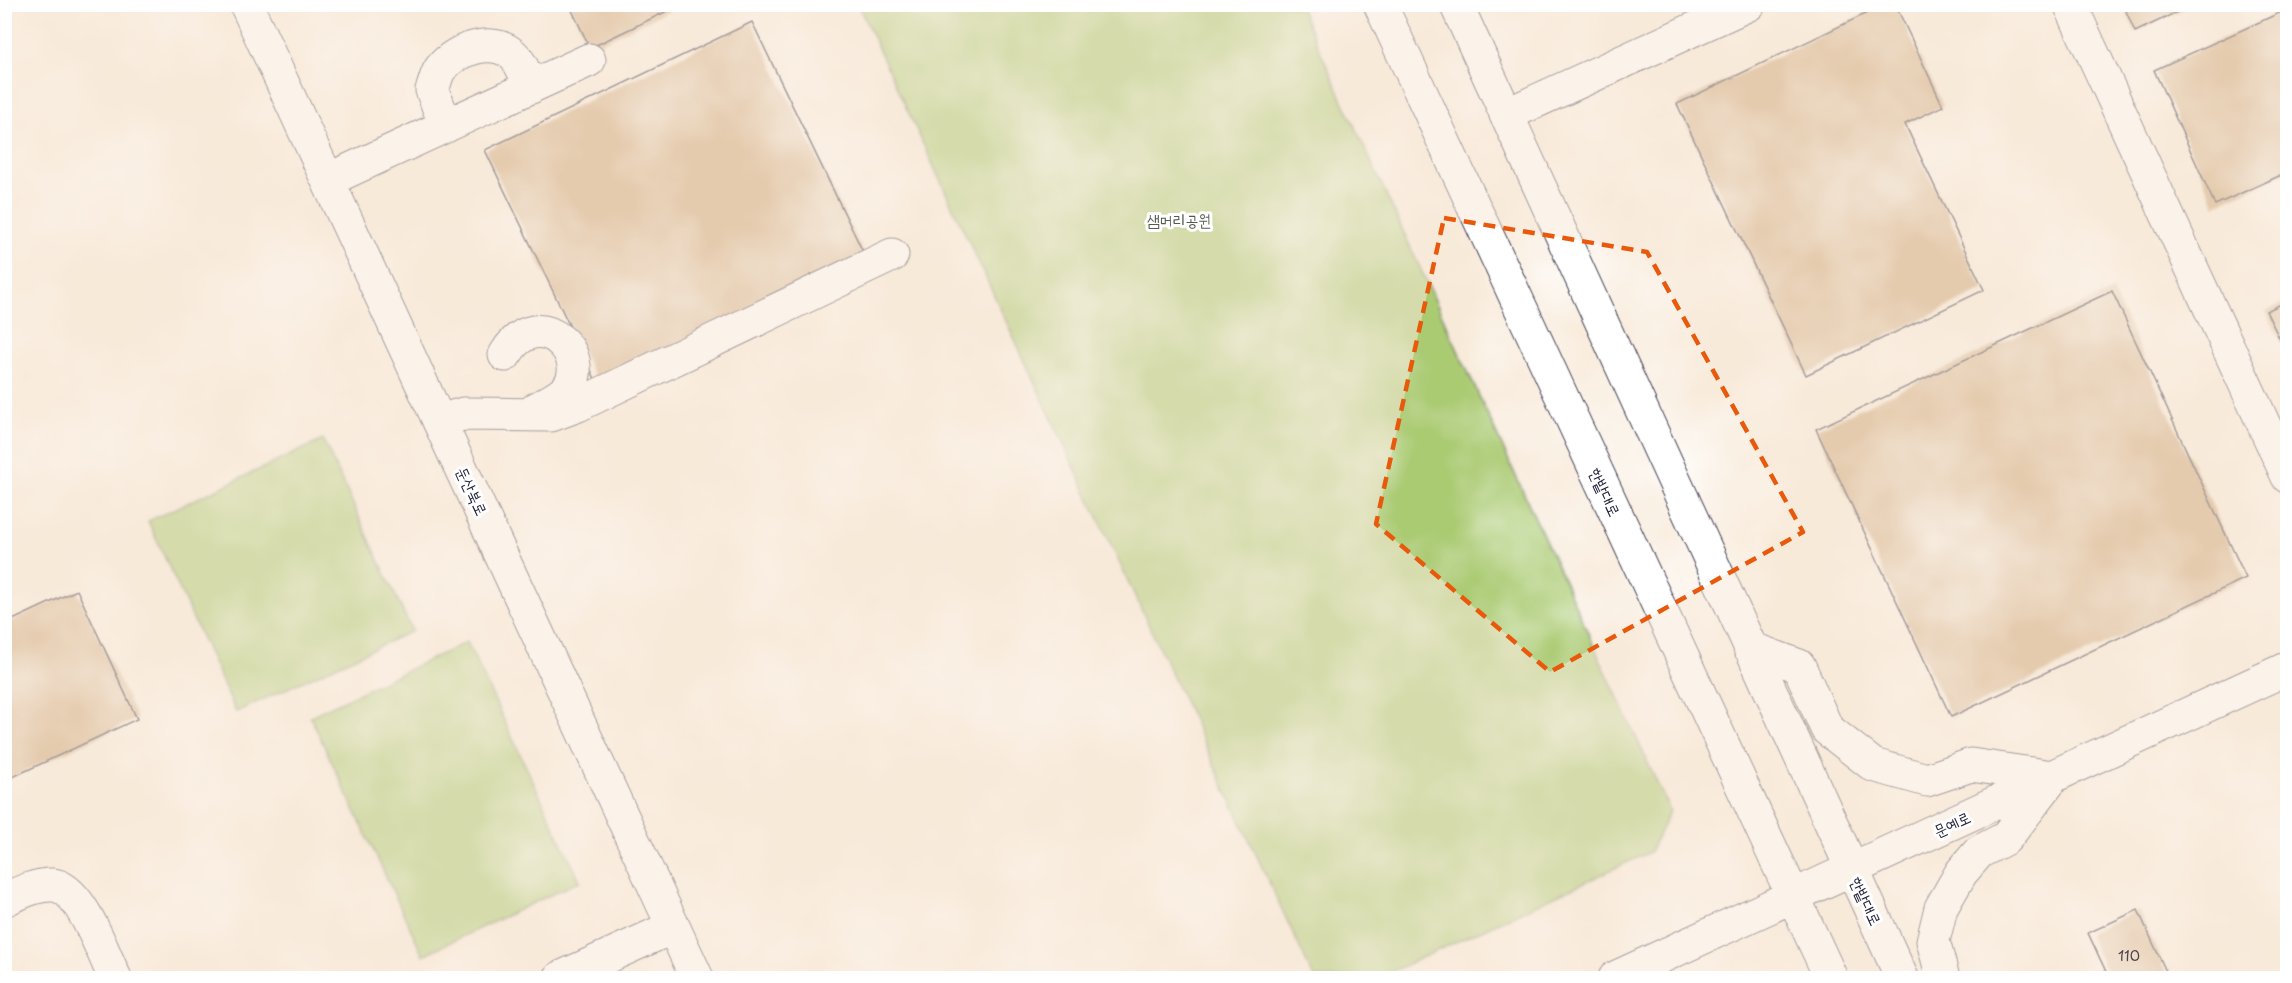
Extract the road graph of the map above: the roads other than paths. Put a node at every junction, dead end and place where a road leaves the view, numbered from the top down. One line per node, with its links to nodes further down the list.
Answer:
1 (246, 4): 10 (main road, 둔산북로)
2 (1380, 4): 20 (main road, 한밭대로)
3 (1456, 4): 8 (main road, 한밭대로)
4 (1749, 4): 8 (main road)
5 (2070, 4): 15 (main road)
6 (589, 60): 7 (main road)
7 (531, 87): 9 (main road); 9 (main road)
8 (1506, 115): 16 (main road, 한밭대로)
9 (446, 126): 10 (main road)
10 (328, 180): 14 (main road, 둔산북로)
11 (892, 255): 13 (main road)
12 (504, 355): 13 (main road)
13 (526, 414): 14 (main road)
14 (439, 421): 22 (main road, 둔산북로)
15 (2288, 477)
16 (1750, 648): 18 (main road); 19 (main road, 한밭대로)
17 (2288, 668): 18 (main road, 문예로)
18 (2052, 777): 19 (main road, 문예로); 29 (main road)
19 (1852, 870): 20 (main road, 문예로); 28 (main road, 한밭대로)
20 (1793, 897): 26 (main road, 문예로); 27 (main road, 한밭대로)
21 (4, 900): 23 (main road)
22 (673, 927): 24 (main road); 25 (main road, 둔산북로)
23 (115, 978)
24 (560, 978)
25 (697, 978)
26 (1616, 978)
27 (1831, 978)
28 (1902, 978)
29 (1943, 978)

